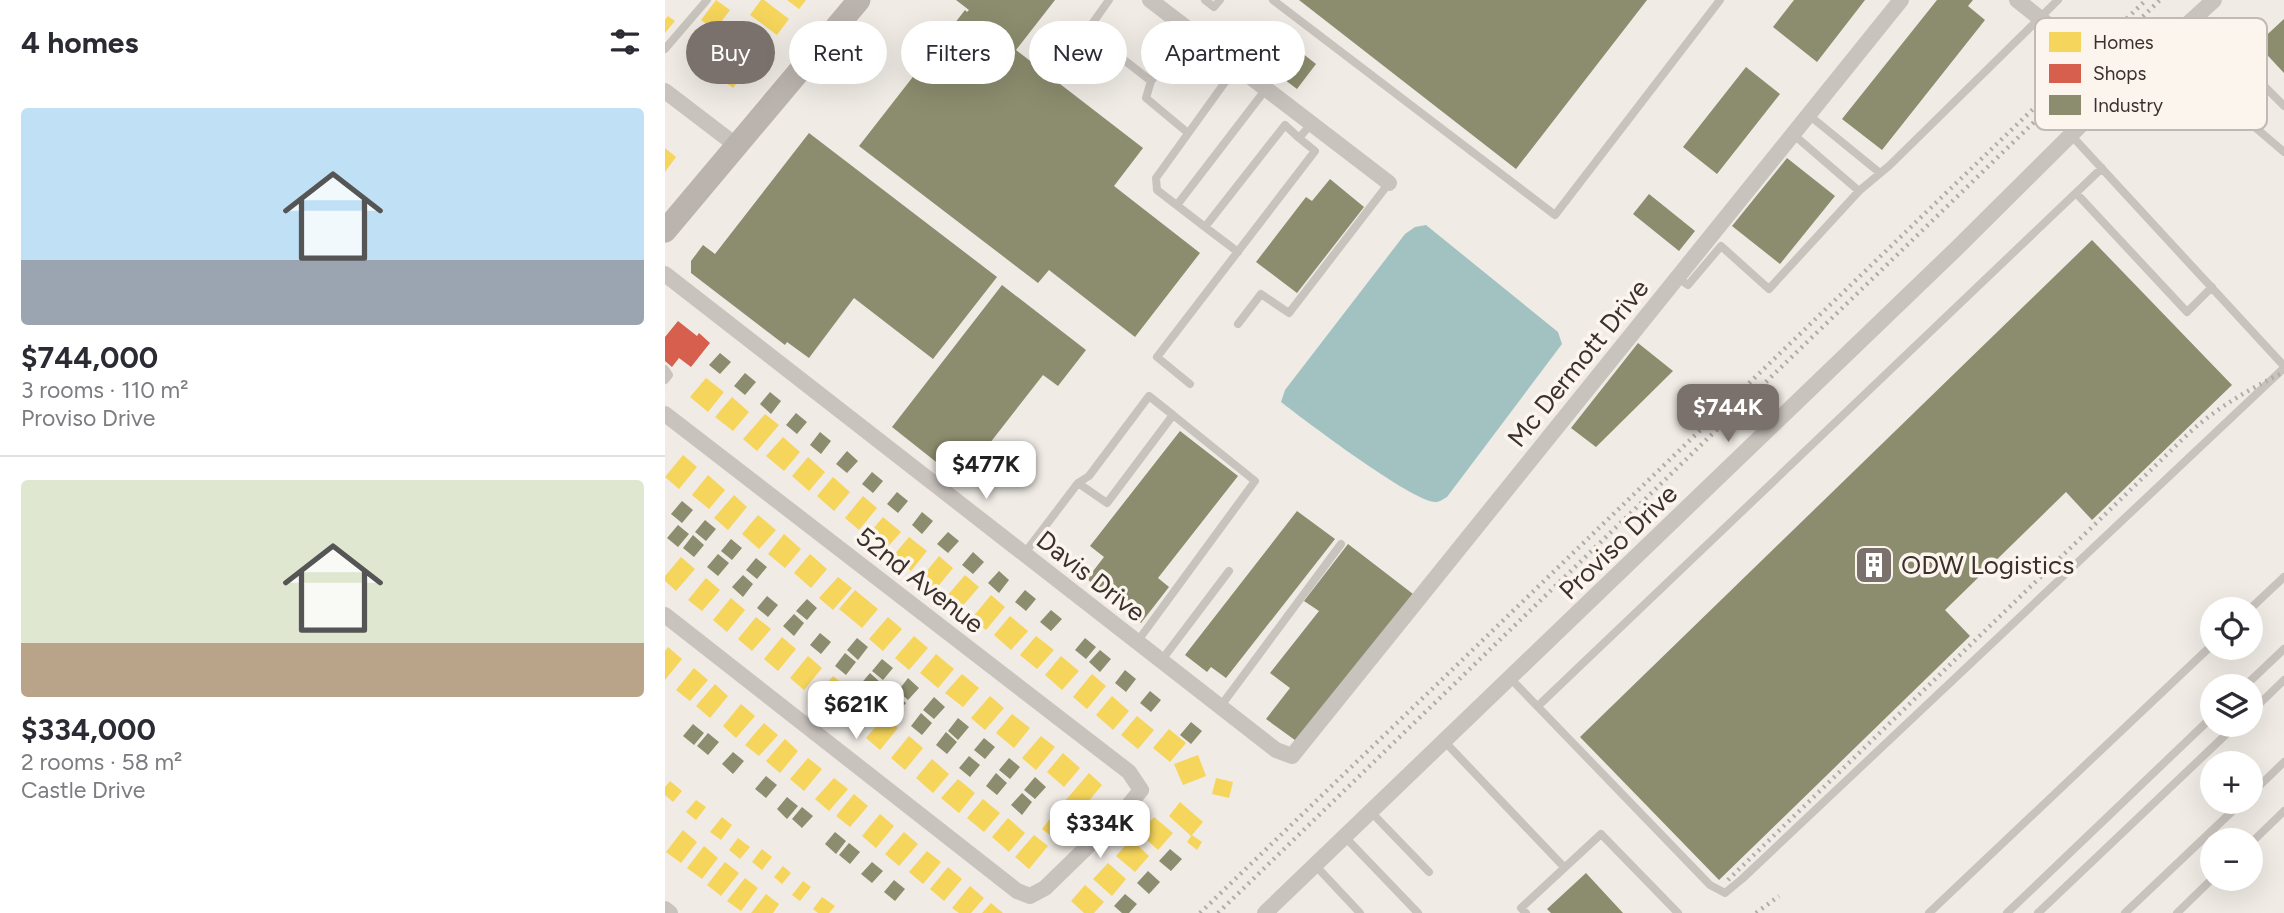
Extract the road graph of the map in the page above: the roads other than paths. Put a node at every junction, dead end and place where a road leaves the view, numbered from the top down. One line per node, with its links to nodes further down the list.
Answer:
1 (707, 0): 18 (lane)
2 (859, 0): 35 (main road)
3 (1109, 0): 19 (lane)
4 (1150, 0): 16 (street)
5 (1205, 0): 6 (lane)
6 (1220, 0)
7 (1273, 0): 8 (lane)
8 (1720, 0)
9 (1901, 0): 27 (street, Mc Dermott Drive)
10 (2017, 0): 14 (street)
11 (2058, 0): 15 (lane)
12 (2214, 0): 13 (street, Proviso Drive)
13 (2196, 17)
14 (2040, 18)
15 (2042, 18)
16 (1177, 21)
17 (2035, 25): 38 (lane)
18 (665, 49)
19 (1141, 73)
20 (1150, 84): 31 (lane)
21 (1224, 84): 31 (lane)
22 (1260, 84): 23 (street)
23 (1266, 89): 28 (street); 42 (lane)
24 (2267, 89): 26 (lane)
25 (665, 91): 35 (street)
26 (2284, 106)
27 (1810, 116): 32 (street, Mc Dermott Drive); 38 (lane)
28 (1311, 124): 34 (lane); 39 (street)
29 (2076, 130): 33 (street, Proviso Drive)
30 (2258, 130): 36 (lane)
31 (1188, 133): 42 (lane)
32 (1794, 135): 40 (lane); 47 (street, Mc Dermott Drive)
33 (2071, 135): 37 (lane); 68 (street, Proviso Drive)
34 (1300, 138): 43 (lane); 45 (lane)
35 (737, 146): 44 (main road)
36 (2284, 152)
37 (2102, 168): 41 (lane); 48 (lane)
38 (1880, 173): 40 (lane)
39 (1389, 183): 49 (lane)
40 (1859, 191): 47 (lane)
41 (2076, 193): 48 (lane); 71 (lane)
42 (1177, 205): 43 (lane)
43 (1205, 226): 45 (lane)
44 (665, 231)
45 (1238, 251): 53 (lane)
46 (665, 274): 58 (street, Davis Drive)
47 (1678, 278): 76 (street, Mc Dermott Drive)
48 (2212, 287): 50 (lane)
49 (1238, 324)
50 (2284, 367): 71 (lane)
51 (665, 369): 52 (lane)
52 (665, 380)
53 (1191, 384)
54 (665, 414): 62 (street, 52nd Avenue)
55 (1173, 415): 56 (lane); 56 (lane); 63 (lane)
56 (1079, 484): 58 (lane)
57 (1341, 544): 72 (lane)
58 (1024, 554): 63 (street, Davis Drive)
59 (1229, 571): 66 (lane)
60 (2284, 577): 61 (lane)
61 (2263, 597)
62 (665, 615)
63 (1137, 642): 66 (street, Davis Drive)
64 (2284, 649): 67 (lane)
65 (2200, 656): 95 (lane)
66 (1161, 661): 72 (street, Davis Drive)
67 (2258, 674)
68 (1511, 678): 71 (lane); 75 (street, Proviso Drive)
69 (2284, 680): 70 (lane)
70 (2263, 700)
71 (1538, 706)
72 (1220, 707): 76 (street, Davis Drive)
73 (2200, 728): 96 (lane)
74 (2223, 737): 97 (lane)
75 (1445, 742): 80 (street, Proviso Drive); 85 (lane)
76 (1292, 756)
77 (2284, 762): 78 (lane)
78 (2263, 782)
79 (2284, 811): 82 (lane)
80 (1371, 812): 83 (street, Proviso Drive); 86 (lane)
81 (2229, 814): 98 (lane)
82 (2263, 831)
83 (1345, 837): 84 (street, Proviso Drive); 92 (lane)
84 (1315, 865): 90 (street, Proviso Drive); 91 (lane)
85 (1564, 867): 93 (lane); 94 (lane)
86 (1429, 872)
87 (2200, 891): 99 (lane)
88 (665, 909): 89 (street)
89 (670, 913)
90 (1265, 913)
91 (1360, 913)
92 (1418, 913)
93 (1526, 913)
94 (1678, 913)
95 (1929, 913)
96 (2007, 913)
97 (2038, 913)
98 (2125, 913)
99 (2177, 913)

